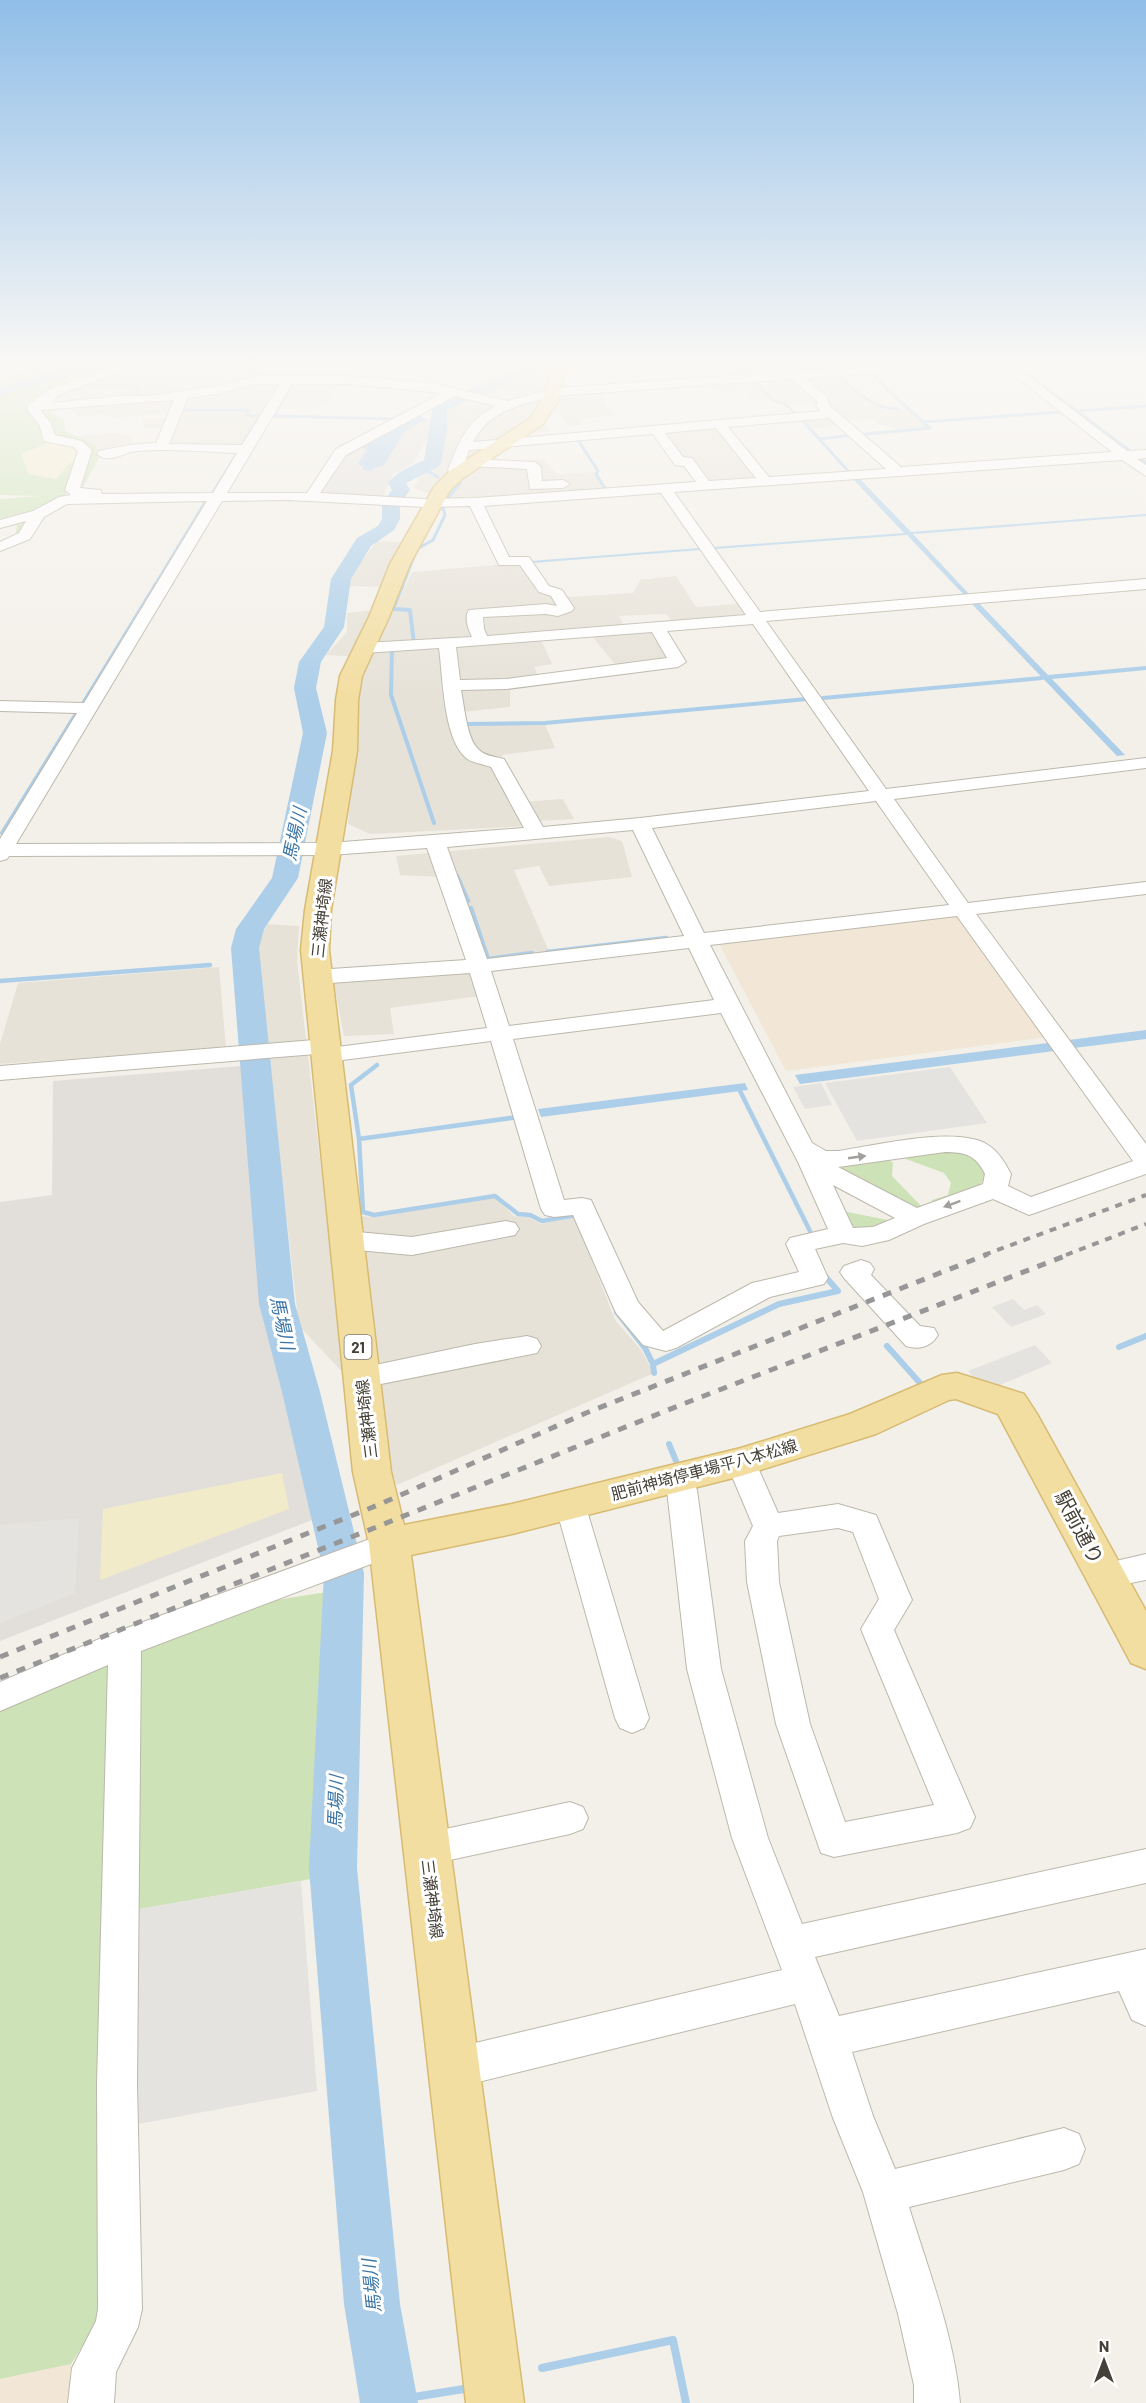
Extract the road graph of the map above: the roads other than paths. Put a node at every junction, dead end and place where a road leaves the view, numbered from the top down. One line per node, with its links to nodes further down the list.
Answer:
1 (66, 475): 20 (street)
2 (77, 475): 17 (street)
3 (232, 475): 16 (street)
4 (326, 475): 18 (street)
5 (461, 475): 19 (main road, 三瀬神埼線 / 21)
6 (469, 475): 27 (street)
7 (491, 475): 15 (street)
8 (534, 475): 15 (street)
9 (698, 475): 13 (street)
10 (760, 475): 12 (street)
11 (857, 475): 12 (street)
12 (766, 482): 13 (street)
13 (706, 486): 14 (street)
14 (665, 489): 15 (street); 25 (street)
15 (599, 494)
16 (219, 496): 17 (street); 18 (street); 32 (street)
17 (132, 497): 21 (street)
18 (311, 497): 19 (street)
19 (421, 502): 29 (main road, 三瀬神埼線 / 21)
20 (0, 513)
21 (38, 514): 22 (street); 23 (street)
22 (0, 524)
23 (0, 547)
24 (1146, 584): 25 (street)
25 (758, 618): 26 (street); 34 (street)
26 (657, 628): 27 (street); 30 (street)
27 (482, 641): 28 (street)
28 (447, 644): 29 (street); 30 (street)
29 (364, 648): 40 (main road, 三瀬神埼線 / 21)
30 (453, 685): 36 (street)
31 (0, 706): 32 (street)
32 (90, 708): 39 (street)
33 (1146, 763): 34 (street)
34 (881, 794): 35 (street); 42 (street)
35 (640, 824): 36 (street); 43 (street)
36 (535, 829): 37 (street); 38 (street)
37 (372, 831)
38 (435, 842): 40 (street); 44 (street)
39 (2, 848): 40 (street)
40 (319, 849): 45 (main road, 三瀬神埼線 / 21)
41 (1146, 888): 42 (street)
42 (962, 909): 43 (street); 51 (street)
43 (696, 940): 44 (street); 46 (street)
44 (478, 966): 45 (street); 47 (street)
45 (316, 977): 48 (main road, 三瀬神埼線 / 21)
46 (728, 1005): 47 (street); 50 (street)
47 (500, 1034): 48 (street); 55 (street)
48 (327, 1051): 49 (street); 56 (main road, 三瀬神埼線 / 21)
49 (0, 1073)
50 (805, 1155): 52 (street, one-way to 52); 53 (street); 55 (street)
51 (1146, 1163): 52 (street)
52 (994, 1189): 53 (street, one-way to 53)
53 (915, 1218): 55 (street)
54 (506, 1229): 56 (street)
55 (843, 1234)
56 (346, 1240): 60 (main road, 三瀬神埼線 / 21)
57 (861, 1269): 58 (street)
58 (924, 1335)
59 (527, 1346): 60 (street)
60 (361, 1378): 66 (main road, 三瀬神埼線 / 21)
61 (1011, 1404): 62 (main road, 肥前神埼停車場平八本松線); 68 (main road, 駅前通り)
62 (741, 1462): 63 (main road, 肥前神埼停車場平八本松線); 65 (street)
63 (678, 1478): 64 (main road, 肥前神埼停車場平八本松線); 76 (street)
64 (570, 1504): 66 (main road, 肥前神埼停車場平八本松線); 72 (street)
65 (768, 1527): 65 (street)
66 (375, 1550): 69 (street); 74 (main road, 三瀬神埼線 / 21)
67 (1146, 1567): 68 (street)
68 (1105, 1575): 70 (main road, 駅前通り)
69 (125, 1643): 71 (street); 84 (street)
70 (1146, 1651)
71 (0, 1697)
72 (632, 1718)
73 (570, 1818): 74 (street)
74 (427, 1849): 81 (main road, 三瀬神埼線 / 21)
75 (1146, 1866): 76 (street)
76 (802, 1941): 78 (street)
77 (1137, 1968): 79 (street); 80 (street)
78 (805, 1983): 80 (street); 81 (street)
79 (1146, 2007)
80 (838, 2036): 83 (street)
81 (454, 2068): 85 (main road, 三瀬神埼線 / 21)
82 (1064, 2149): 83 (street)
83 (895, 2190): 86 (street)
84 (91, 2403)
85 (495, 2403)
86 (937, 2403)

